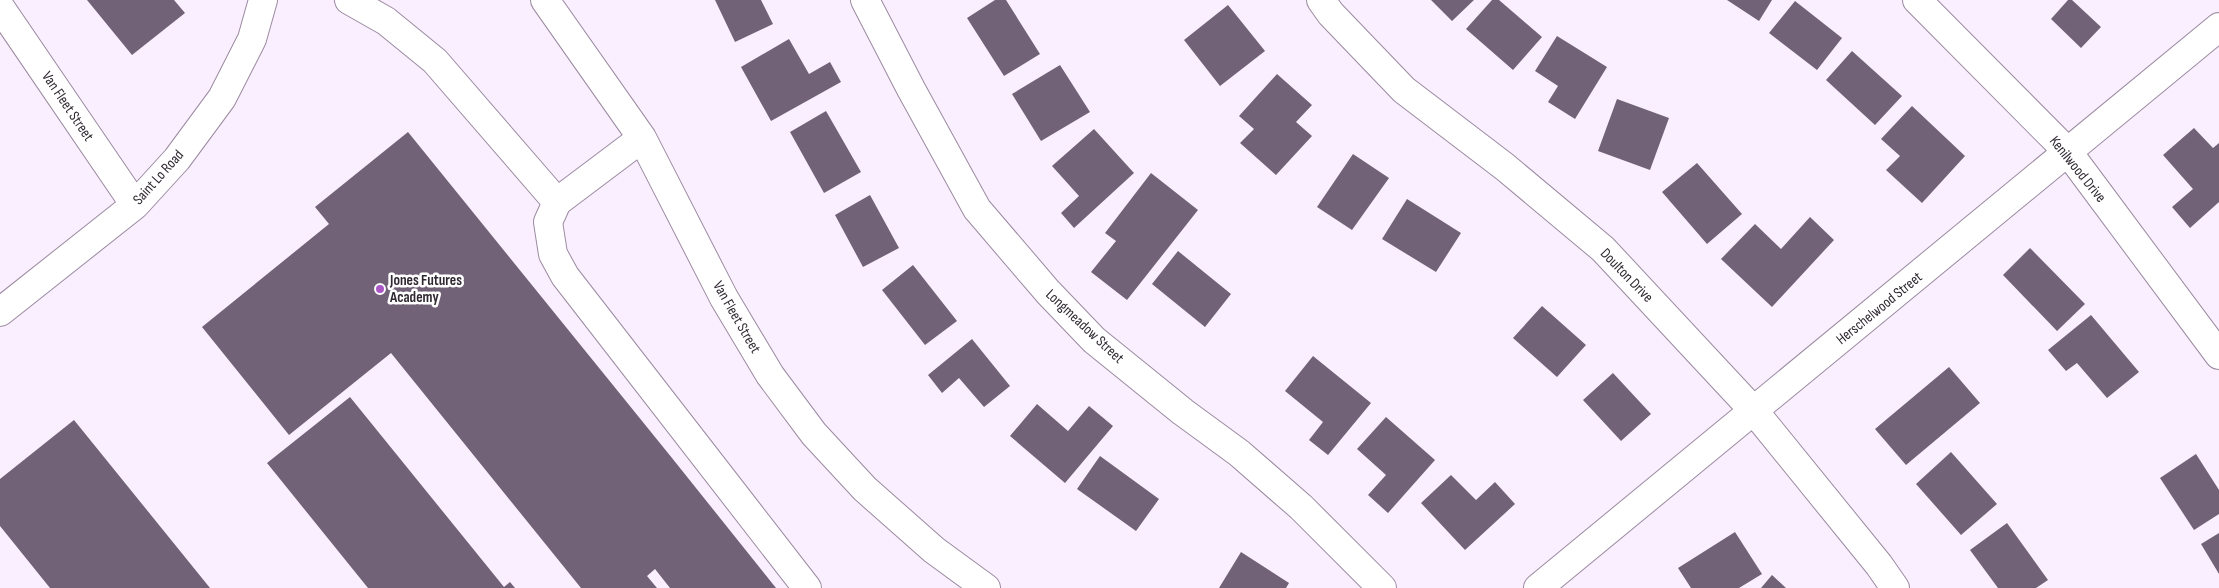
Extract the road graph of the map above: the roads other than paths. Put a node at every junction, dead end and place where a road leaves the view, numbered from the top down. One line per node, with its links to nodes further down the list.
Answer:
1 (264, 0): 12 (street, Saint Lo Road)
2 (348, 0): 11 (street)
3 (545, 0): 9 (street, Van Fleet Street)
4 (865, 0): 18 (street, Longmeadow Street)
5 (1321, 0): 15 (street, Doulton Drive)
6 (1917, 0): 10 (street, Kenilwood Drive)
7 (0, 7): 12 (street, Van Fleet Street)
8 (2219, 28): 10 (street, Herschelwood Street)
9 (642, 138): 11 (street); 17 (street, Van Fleet Street)
10 (2068, 152): 14 (street, Kenilwood Drive); 15 (street, Herschelwood Street)
11 (557, 202): 16 (street)
12 (135, 204): 13 (street, Saint Lo Road)
13 (0, 312)
14 (2219, 355)
15 (1754, 410): 19 (street, Herschelwood Street); 20 (street, Doulton Drive)
16 (807, 588)
17 (986, 588)
18 (1382, 588)
19 (1538, 588)
20 (1895, 588)

